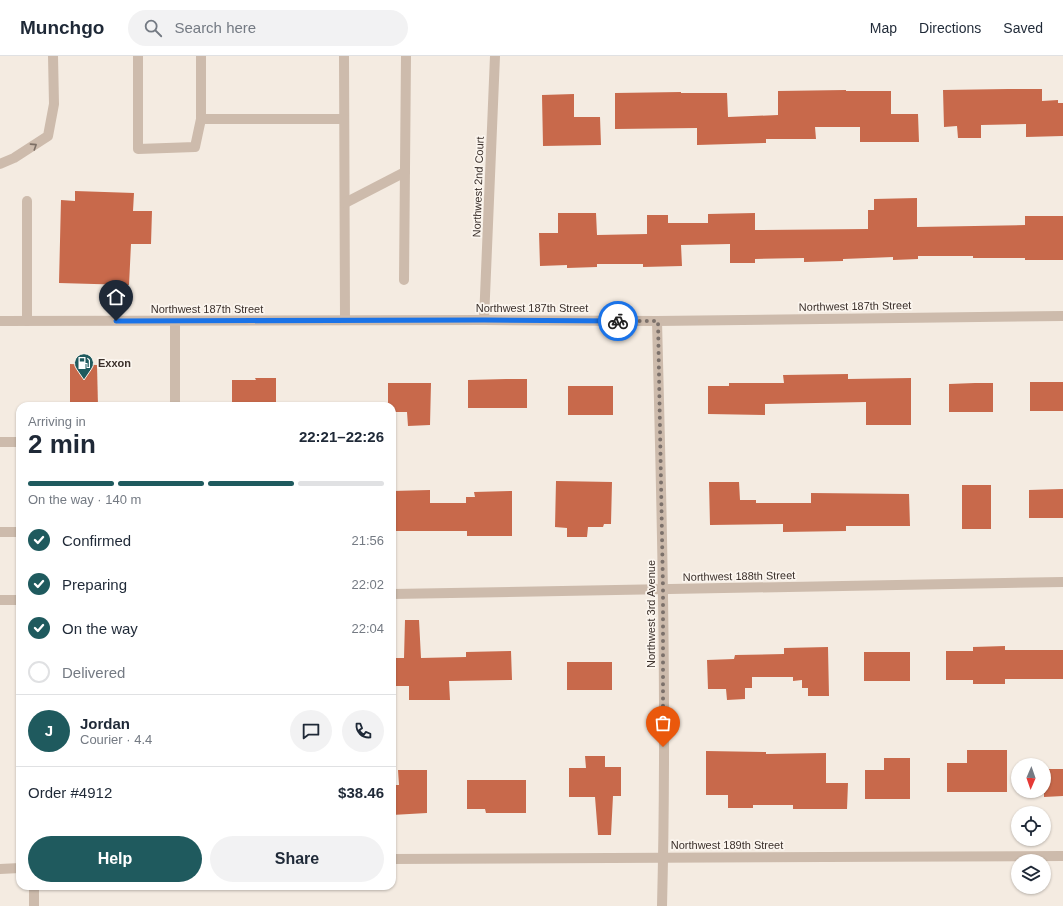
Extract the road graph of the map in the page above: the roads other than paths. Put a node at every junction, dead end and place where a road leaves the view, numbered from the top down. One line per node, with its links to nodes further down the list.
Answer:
1 (53, 56): 9 (street, one-way to 1)
2 (138, 56): 8 (street)
3 (201, 56): 8 (street)
4 (344, 56): 7 (street)
5 (406, 56): 10 (street)
6 (495, 56): 16 (street, Northwest 2nd Court)
7 (344, 118): 8 (street); 12 (street)
8 (201, 119)
9 (0, 164)
10 (405, 172): 12 (street); 13 (street)
11 (27, 201): 18 (street)
12 (344, 203): 15 (street)
13 (404, 280)
14 (1063, 316): 20 (street, Northwest 187th Street)
15 (345, 320): 16 (street, Northwest 187th Street); 19 (street, Northwest 187th Street)
16 (484, 320): 20 (street, Northwest 187th Street)
17 (0, 321): 18 (street, Northwest 187th Street)
18 (26, 321): 19 (street, Northwest 187th Street)
19 (175, 321): 21 (street)
20 (658, 321): 27 (street, Northwest 3rd Avenue)
21 (175, 402)
22 (0, 442): 23 (street)
23 (16, 442)
24 (0, 532): 25 (street)
25 (16, 532)
26 (1063, 582): 27 (street, Northwest 188th Street)
27 (663, 589): 28 (street, Northwest 188th Street); 32 (street, Northwest 3rd Avenue)
28 (396, 594)
29 (0, 600): 30 (street)
30 (16, 600)
31 (1063, 856): 32 (street, Northwest 189th Street)
32 (664, 857): 33 (street, Northwest 189th Street); 38 (street, Northwest 3rd Avenue)
33 (396, 859)
34 (16, 868): 35 (street)
35 (0, 869)
36 (34, 890): 37 (street)
37 (34, 906)
38 (662, 906)

